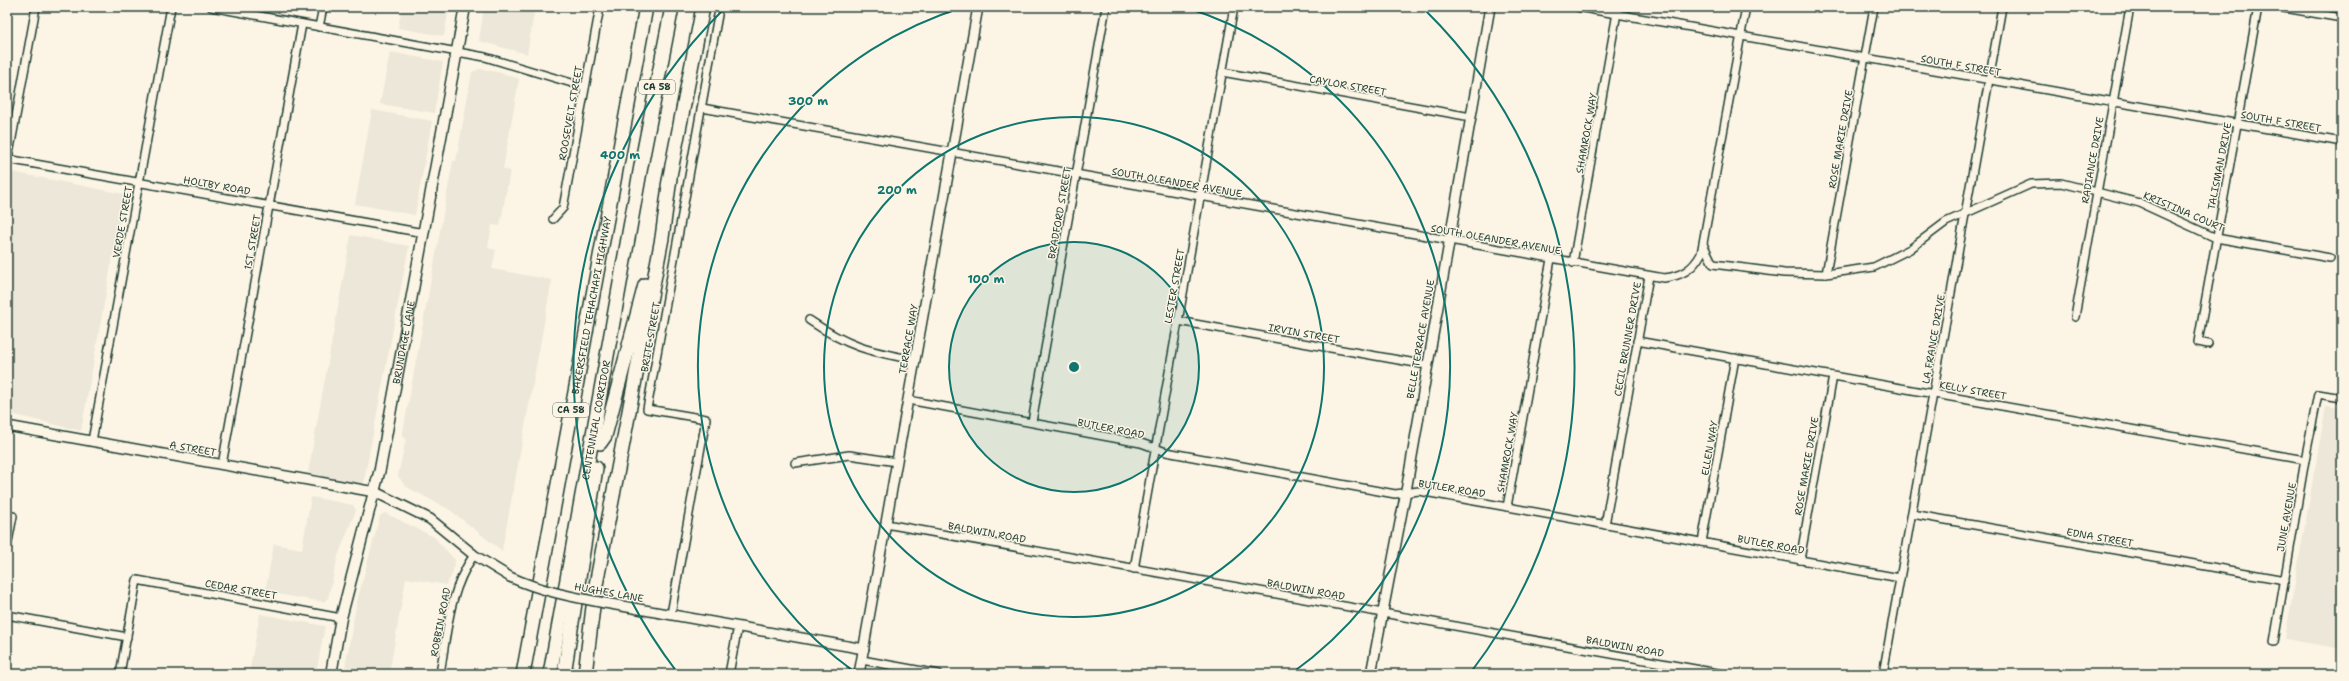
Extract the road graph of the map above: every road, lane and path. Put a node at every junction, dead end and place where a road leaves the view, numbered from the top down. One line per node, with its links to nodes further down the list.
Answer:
1 (36, 7): 40 (street)
2 (171, 7): 44 (street, VERDE STREET)
3 (211, 7): 25 (street)
4 (323, 7): 26 (street)
5 (465, 7): 28 (main road, BRUNDAGE LANE)
6 (600, 7): 32 (street, ROOSEVELT STREET)
7 (639, 7): 38 (highway)
8 (646, 7): 38 (highway, BAKERSFIELD TEHACHAPI HIGHWAY / CA 58)
9 (672, 7): 41 (highway, CA 58)
10 (703, 7): 43 (highway)
11 (978, 7): 39 (street, TERRACE WAY)
12 (1106, 7): 42 (street, BRADFORD STREET)
13 (1234, 7): 30 (street, LESTER STREET)
14 (1490, 7): 35 (street, BELLE TERRACE AVENUE)
15 (1578, 7): 22 (street, SOUTH F STREET)
16 (1746, 7): 27 (street, CECIL BRUNNER DRIVE)
17 (1874, 7): 29 (street, ROSE MARIE DRIVE)
18 (2002, 7): 31 (street, LA FRANCE DRIVE)
19 (2130, 7): 33 (street, RADIANCE DRIVE)
20 (2258, 7): 36 (street, TALISMAN DRIVE)
21 (2278, 7): 24 (street)
22 (1618, 10): 27 (street, SOUTH F STREET); 56 (street, SHAMROCK WAY)
23 (718, 15): 34 (street, BRITE STREET)
24 (2342, 18)
25 (302, 24): 26 (street); 47 (street, 1ST STREET)
26 (319, 27): 28 (street)
27 (1741, 36): 29 (street, SOUTH F STREET); 53 (street, CECIL BRUNNER DRIVE)
28 (457, 52): 32 (street); 50 (main road, BRUNDAGE LANE)
29 (1865, 58): 31 (street, SOUTH F STREET); 57 (street, ROSE MARIE DRIVE)
30 (1222, 72): 35 (street, CAYLOR STREET); 46 (street, LESTER STREET)
31 (1989, 80): 33 (street, SOUTH F STREET); 48 (street, LA FRANCE DRIVE)
32 (585, 87): 49 (street, ROOSEVELT STREET)
33 (2113, 102): 36 (street, SOUTH F STREET); 45 (street, RADIANCE DRIVE)
34 (702, 108): 39 (street, SOUTH OLEANDER AVENUE); 95 (street, BRITE STREET)
35 (1471, 117): 52 (street, BELLE TERRACE AVENUE)
36 (2237, 124): 37 (street, SOUTH F STREET); 51 (street, TALISMAN DRIVE)
37 (2342, 142)
38 (620, 147): 106 (highway, BAKERSFIELD TEHACHAPI HIGHWAY / CA 58)
39 (952, 152): 42 (street, SOUTH OLEANDER AVENUE); 65 (street, TERRACE WAY)
40 (7, 161): 44 (street, HOLTBY ROAD)
41 (641, 166): 74 (highway); 107 (highway, CENTENNIAL CORRIDOR / CA 58)
42 (1076, 174): 46 (street, SOUTH OLEANDER AVENUE); 71 (street, BRADFORD STREET)
43 (670, 178): 74 (highway); 109 (highway)
44 (139, 181): 47 (street, HOLTBY ROAD); 73 (street, VERDE STREET)
45 (2097, 192): 48 (street, KRISTINA COURT); 51 (street, KRISTINA COURT); 59 (street, RADIANCE DRIVE)
46 (1200, 196): 52 (street, SOUTH OLEANDER AVENUE); 61 (street, LESTER STREET)
47 (269, 205): 50 (street, HOLTBY ROAD); 79 (street, 1ST STREET)
48 (1965, 214): 57 (street); 68 (street, LA FRANCE DRIVE)
49 (553, 220)
50 (424, 232): 81 (main road, BRUNDAGE LANE)
51 (2216, 238): 54 (street, KRISTINA COURT); 63 (street, TALISMAN DRIVE)
52 (1449, 240): 55 (street, SOUTH OLEANDER AVENUE); 66 (street, BELLE TERRACE AVENUE)
53 (1704, 246): 57 (street); 58 (street, CECIL BRUNNER DRIVE)
54 (2330, 258)
55 (1551, 259): 56 (street, SOUTH OLEANDER AVENUE); 82 (street, SHAMROCK WAY)
56 (1573, 263): 58 (street, SOUTH OLEANDER AVENUE)
57 (1826, 274)
58 (1649, 276): 62 (street, CECIL BRUNNER DRIVE)
59 (2075, 317)
60 (809, 320): 65 (street)
61 (1178, 320): 66 (street, IRVIN STREET); 75 (street, LESTER STREET)
62 (1637, 341): 64 (street, KELLY STREET); 86 (street, CECIL BRUNNER DRIVE)
63 (2208, 344)
64 (1735, 358): 67 (street, KELLY STREET); 87 (street, ELLEN WAY)
65 (915, 360): 70 (street, TERRACE WAY)
66 (1427, 365): 80 (street, BELLE TERRACE AVENUE)
67 (1833, 376): 68 (street, KELLY STREET); 90 (street, ROSE MARIE DRIVE)
68 (1933, 393): 76 (street, KELLY STREET); 83 (street, LA FRANCE DRIVE)
69 (2342, 398): 76 (street, JUNE AVENUE)
70 (908, 400): 71 (street, BUTLER ROAD); 78 (street, TERRACE WAY)
71 (1032, 422): 75 (street, BUTLER ROAD)
72 (7, 426): 73 (street, A STREET)
73 (92, 441): 79 (street, A STREET)
74 (600, 444): 108 (highway)
75 (1156, 448): 80 (street, BUTLER ROAD); 91 (street, LESTER STREET)
76 (2305, 460): 93 (street, JUNE AVENUE)
77 (795, 462): 78 (street)
78 (897, 462): 85 (street, TERRACE WAY)
79 (222, 465): 81 (street, A STREET)
80 (1406, 491): 82 (street, BUTLER ROAD); 94 (street, BELLE TERRACE AVENUE)
81 (375, 492): 89 (street, HUGHES LANE); 97 (main road, BRUNDAGE LANE)
82 (1507, 507): 86 (street, BUTLER ROAD)
83 (1912, 514): 92 (street, LA FRANCE DRIVE); 93 (street, EDNA STREET)
84 (13, 516): 88 (street)
85 (886, 524): 91 (street, BALDWIN ROAD); 101 (street, TERRACE WAY)
86 (1605, 525): 87 (street, BUTLER ROAD)
87 (1702, 542): 90 (street, BUTLER ROAD)
88 (7, 547)
89 (474, 555): 95 (street, HUGHES LANE, bridge); 105 (street, ROBBIN ROAD)
90 (1800, 560): 92 (street, BUTLER ROAD)
91 (1134, 569): 94 (street, BALDWIN ROAD)
92 (1900, 578): 115 (street, LA FRANCE DRIVE)
93 (2285, 580): 100 (street, JUNE AVENUE)
94 (1382, 613): 113 (street, BELLE TERRACE AVENUE); 114 (street, BALDWIN ROAD)
95 (671, 614): 98 (street, HUGHES LANE)
96 (7, 615): 99 (street)
97 (341, 618): 99 (street, CEDAR STREET); 104 (main road, BRUNDAGE LANE)
98 (738, 626): 101 (street, HUGHES LANE); 110 (street)
99 (126, 637): 103 (street)
100 (2274, 642)
101 (864, 649): 102 (street, TERRACE WAY)
102 (862, 660): 111 (street, TERRACE WAY); 112 (street)
103 (120, 674)
104 (331, 674)
105 (440, 674)
106 (523, 674)
107 (550, 674)
108 (564, 674)
109 (586, 674)
110 (729, 674)
111 (859, 674)
112 (939, 674)
113 (1371, 674)
114 (1723, 674)
115 (1883, 674)

